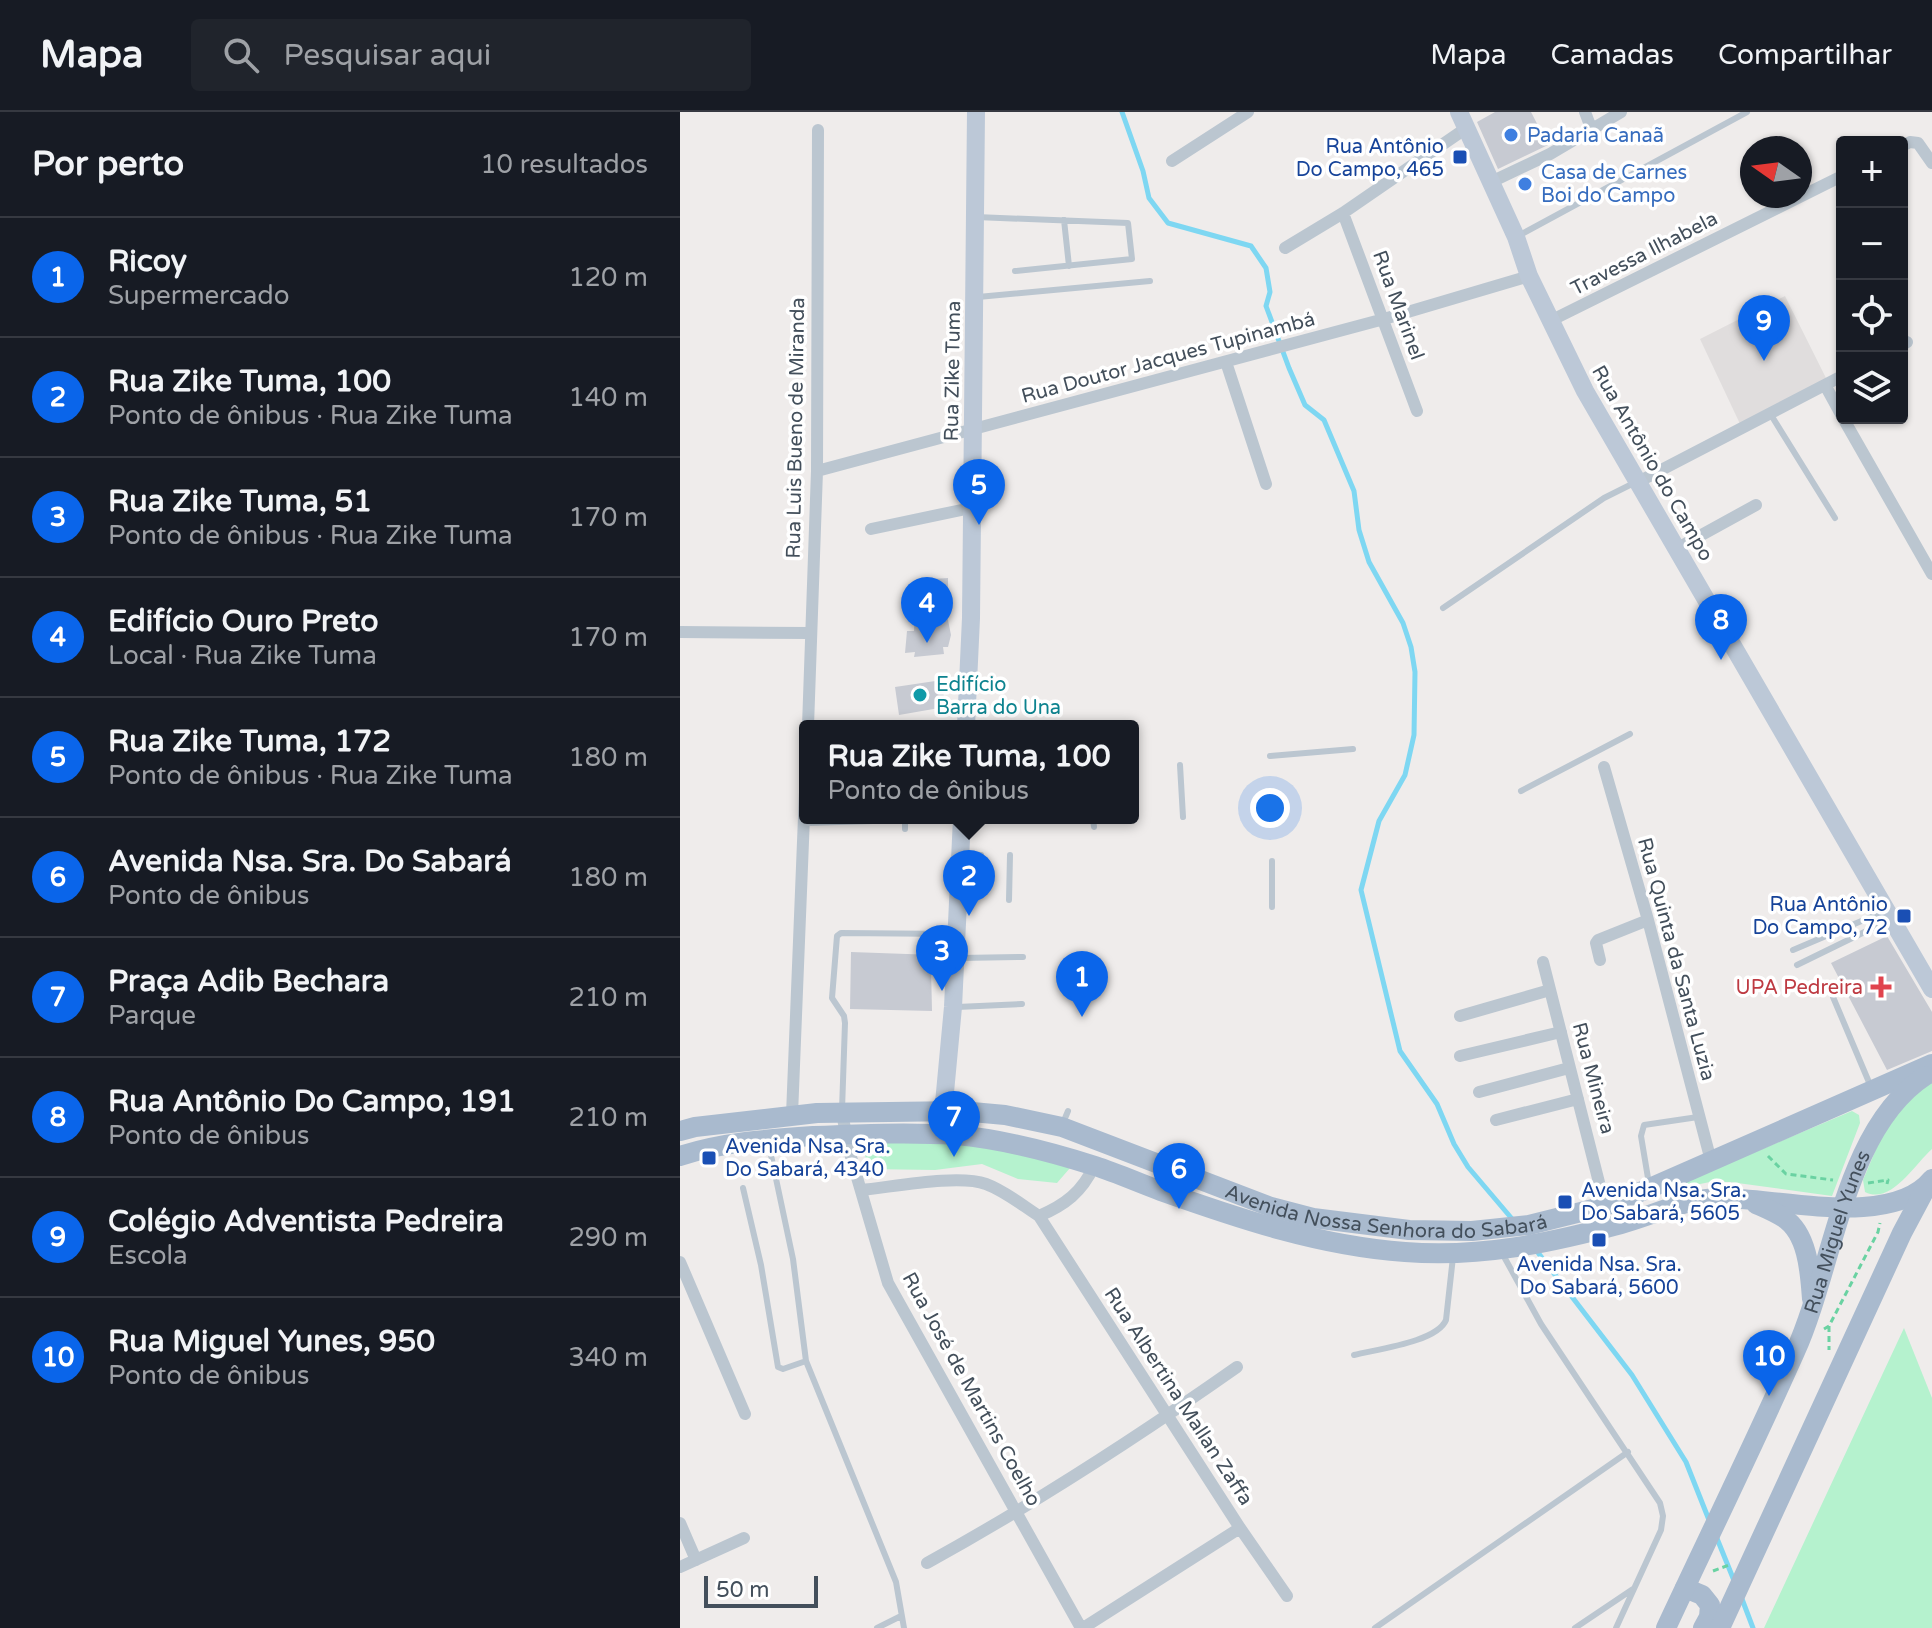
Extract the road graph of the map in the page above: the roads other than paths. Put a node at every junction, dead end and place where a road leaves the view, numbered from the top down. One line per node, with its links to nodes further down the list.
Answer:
1 (976, 112): 15 (street, Rua Zike Tuma)
2 (1248, 112): 10 (street)
3 (1585, 112): 7 (street)
4 (1621, 112): 7 (street)
5 (1747, 112): 17 (lane)
6 (1462, 120): 13 (street, Rua Antônio do Campo); 14 (street)
7 (1591, 128): 13 (street)
8 (818, 130): 34 (street, Rua Luis Bueno de Miranda)
9 (1908, 144): 11 (street)
10 (1172, 161)
11 (1932, 163)
12 (1836, 179): 25 (street, Travessa Ilhabela)
13 (1491, 182): 17 (street, Rua Antônio do Campo)
14 (1343, 213): 18 (street); 24 (street, Rua Marinel)
15 (976, 217): 16 (lane); 23 (street, Rua Zike Tuma)
16 (1064, 220): 19 (lane); 19 (lane)
17 (1516, 237): 21 (street, Rua Antônio do Campo)
18 (1285, 248)
19 (1069, 266): 20 (lane)
20 (1015, 271)
21 (1529, 276): 24 (street, Rua Doutor Jacques Tupinambá); 25 (street, Rua Antônio do Campo)
22 (1150, 281): 23 (lane)
23 (975, 298): 33 (street, Rua Zike Tuma)
24 (1384, 319): 26 (street, Rua Doutor Jacques Tupinambá); 30 (street, Rua Marinel)
25 (1550, 321): 35 (street, Rua Antônio do Campo)
26 (1226, 362): 33 (street, Rua Doutor Jacques Tupinambá); 36 (street)
27 (1836, 379): 28 (street)
28 (1825, 385): 29 (street); 31 (street)
29 (1836, 405)
30 (1417, 411)
31 (1771, 415): 35 (street); 39 (lane)
32 (1847, 424): 42 (street)
33 (974, 429): 34 (street, Rua Doutor Jacques Tupinambá); 38 (street, Rua Zike Tuma)
34 (817, 471): 45 (street, Rua Luis Bueno de Miranda)
35 (1638, 482): 41 (street, Rua Antônio do Campo); 43 (lane)
36 (1266, 484)
37 (1756, 505): 41 (street)
38 (971, 508): 40 (street); 47 (street, Rua Zike Tuma)
39 (1835, 518)
40 (871, 529)
41 (1676, 549): 68 (street, Rua Antônio do Campo)
42 (1932, 574)
43 (1443, 608)
44 (680, 632): 45 (street)
45 (810, 633): 46 (street, Rua Luis Bueno de Miranda)
46 (808, 720)
47 (966, 720)
48 (1630, 734): 50 (lane)
49 (1353, 749): 51 (lane)
50 (1596, 752): 53 (lane); 54 (lane)
51 (1270, 756)
52 (1180, 765): 55 (lane)
53 (1604, 767): 69 (street, Rua Quinta da Santa Luzia)
54 (1521, 791)
55 (1183, 817)
56 (804, 824): 93 (street)
57 (905, 824): 61 (lane)
58 (962, 824): 62 (street)
59 (1094, 824): 60 (lane)
60 (1094, 827)
61 (905, 829)
62 (961, 854): 63 (lane); 70 (street)
63 (981, 855)
64 (1010, 855): 66 (lane)
65 (1272, 861): 67 (lane)
66 (1009, 900)
67 (1272, 907)
68 (1888, 915): 71 (lane); 76 (lane); 77 (street, Rua Antônio do Campo)
69 (1648, 920): 74 (street); 94 (street, Rua Quinta da Santa Luzia)
70 (958, 934): 73 (street); 92 (lane)
71 (1793, 950)
72 (1023, 957): 73 (lane)
73 (956, 958): 81 (street)
74 (1600, 960)
75 (1543, 962): 78 (street, Rua Mineira)
76 (1797, 965)
77 (1932, 989)
78 (1550, 990): 82 (street); 83 (street, Rua Mineira)
79 (1833, 997): 88 (lane)
80 (1022, 1004): 81 (lane)
81 (953, 1007): 91 (street)
82 (1460, 1016)
83 (1561, 1032): 84 (street); 86 (street, Rua Mineira)
84 (1460, 1056)
85 (1932, 1064): 88 (main road, Avenida Nossa Senhora do Sabará)
86 (1569, 1068): 89 (street); 90 (street, Rua Mineira)
87 (1932, 1071): 109 (main road, Rua Miguel Yunes)
88 (1872, 1091): 101 (main road, Avenida Nossa Senhora do Sabará)
89 (1479, 1092)
90 (1578, 1099): 95 (street); 108 (street, Rua Mineira)
91 (945, 1111): 92 (main road, Avenida Nossa Senhora do Sabará); 98 (street); 108 (main road, Avenida Nossa Senhora do Sabará)
92 (842, 1114): 93 (main road, Avenida Nossa Senhora do Sabará); 97 (street, Rua José de Martins Coelho)
93 (792, 1115): 96 (main road, Avenida Nossa Senhora do Sabará)
94 (1698, 1117): 101 (street, Rua Quinta da Santa Luzia); 105 (lane)
95 (1496, 1120)
96 (680, 1131)
97 (846, 1135): 98 (main road, Avenida Nossa Senhora do Sabará); 99 (main road, Avenida Nossa Senhora do Sabará); 106 (street, Rua José de Martins Coelho)
98 (941, 1135): 102 (main road, Avenida Nossa Senhora do Sabará)
99 (768, 1139): 100 (main road, Avenida Nossa Senhora do Sabará); 116 (lane)
100 (680, 1156)
101 (1711, 1161): 105 (main road, Avenida Nossa Senhora do Sabará)
102 (1094, 1166): 110 (street); 112 (main road, Avenida Nossa Senhora do Sabará)
103 (1931, 1179): 109 (main road, Avenida Nossa Senhora do Sabará); 140 (main road)
104 (743, 1188): 116 (lane)
105 (1650, 1188): 108 (main road, Avenida Nossa Senhora do Sabará)
106 (861, 1190): 110 (street); 121 (street, Rua José de Martins Coelho)
107 (1745, 1199): 109 (main road, Avenida Nossa Senhora do Sabará); 111 (main road, Avenida Nossa Senhora do Sabará); 114 (main road)
108 (1605, 1206)
109 (1844, 1209): 114 (main road, Rua Miguel Yunes)
110 (1039, 1216): 119 (street, Rua Albertina Mallan Zaffa)
111 (1500, 1250): 112 (main road, Avenida Nossa Senhora do Sabará); 120 (lane)
112 (1454, 1253): 115 (lane)
113 (680, 1262): 118 (street)
114 (1813, 1310): 128 (main road, Rua Miguel Yunes)
115 (1354, 1355)
116 (806, 1361): 131 (lane)
117 (1237, 1367): 119 (street)
118 (745, 1414)
119 (1168, 1415): 121 (street); 123 (street, Rua Albertina Mallan Zaffa)
120 (1628, 1452): 129 (lane); 135 (lane)
121 (1018, 1513): 126 (street); 134 (street, Rua José de Martins Coelho)
122 (680, 1523): 125 (street)
123 (1240, 1528): 130 (street, Rua Albertina Mallan Zaffa); 134 (street)
124 (744, 1538): 125 (street)
125 (696, 1560): 127 (street)
126 (927, 1563)
127 (680, 1567)
128 (1685, 1588): 138 (main road, Rua Miguel Yunes); 139 (main road)
129 (1633, 1589): 136 (lane); 137 (lane)
130 (1287, 1596)
131 (901, 1616): 132 (lane); 133 (lane)
132 (877, 1628)
133 (904, 1628)
134 (1082, 1628)
135 (1375, 1628)
136 (1575, 1628)
137 (1616, 1628)
138 (1666, 1628)
139 (1703, 1628)
140 (1720, 1628)

